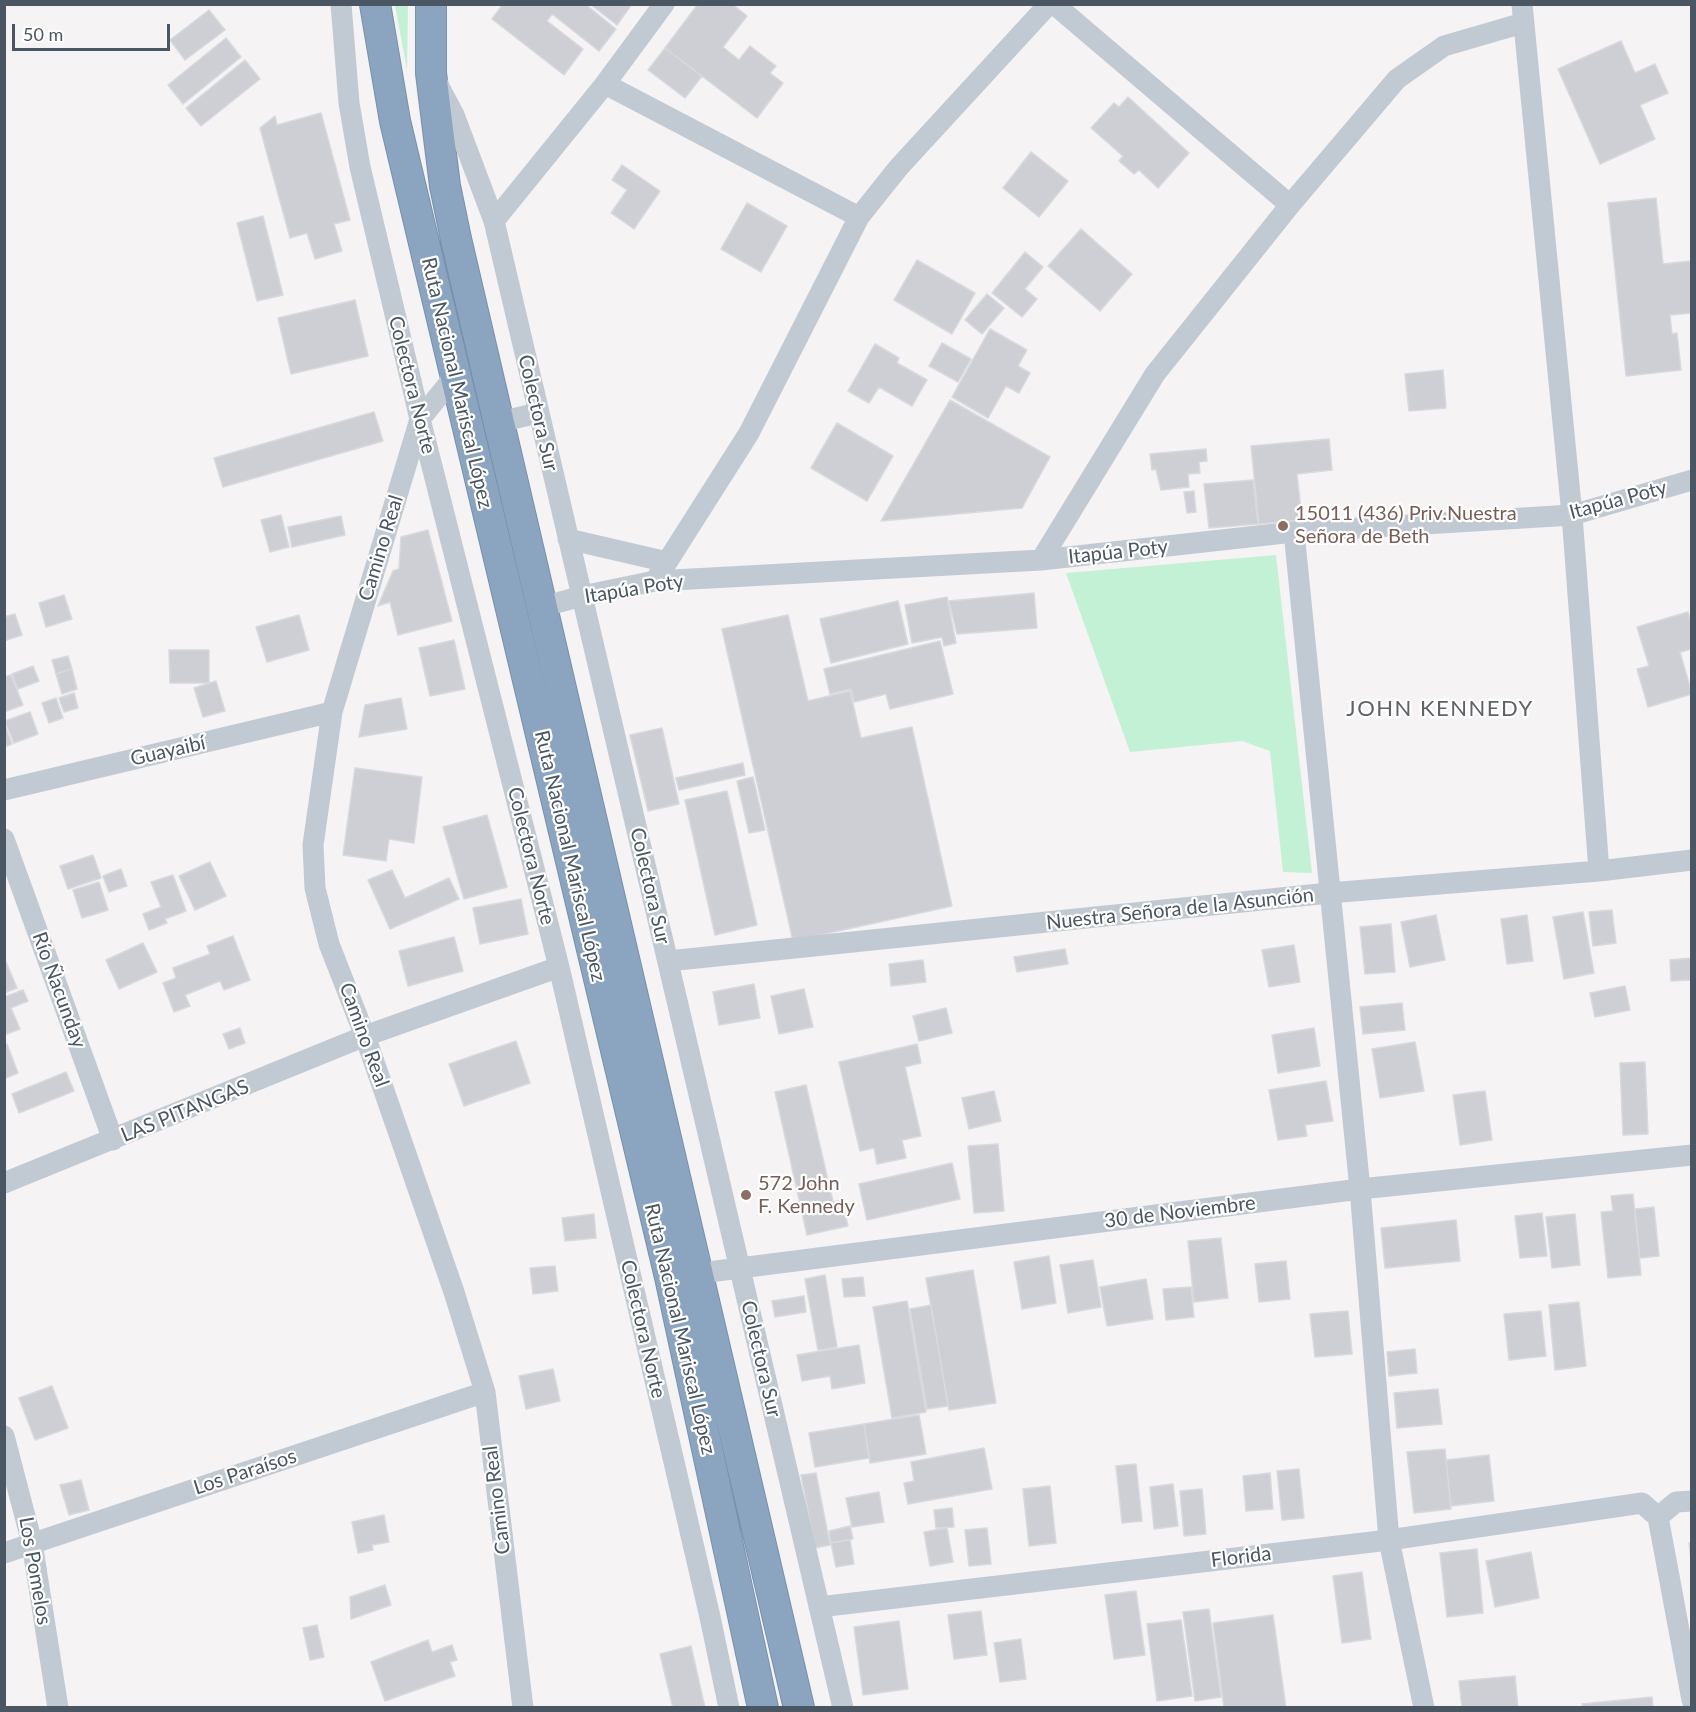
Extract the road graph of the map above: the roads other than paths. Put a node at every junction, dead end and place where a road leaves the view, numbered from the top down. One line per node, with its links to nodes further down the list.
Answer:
1 (341, 4): 15 (street, Colectora Norte)
2 (375, 4): 13 (highway, Ruta Nacional Mariscal López)
3 (431, 4): 8 (highway, Ruta Nacional Mariscal López)
4 (664, 4): 9 (street)
5 (1049, 4): 11 (street)
6 (1054, 4): 10 (street)
7 (1522, 14): 10 (street); 18 (street)
8 (431, 73): 12 (street, Colectora Sur); 16 (highway, Ruta Nacional Mariscal López)
9 (605, 84): 11 (street); 12 (street)
10 (1290, 205): 21 (street)
11 (859, 217): 22 (street)
12 (494, 221): 14 (street, Colectora Sur)
13 (455, 376): 15 (street, Camino Real); 40 (highway, Ruta Nacional Mariscal López)
14 (538, 413): 16 (street); 20 (street, Colectora Sur)
15 (420, 419): 26 (street, Camino Real); 33 (street, Colectora Norte)
16 (499, 422): 25 (highway, Ruta Nacional Mariscal López)
17 (1692, 480): 18 (street, Itapúa Poty)
18 (1572, 515): 19 (street, Itapúa Poty); 30 (street)
19 (1294, 532): 21 (street, Itapúa Poty); 31 (street)
20 (568, 539): 22 (street); 24 (street, Colectora Sur)
21 (1041, 560): 23 (street, Itapúa Poty)
22 (667, 562): 23 (street)
23 (654, 581): 24 (street, Itapúa Poty)
24 (582, 596): 25 (street, Itapúa Poty); 32 (street, Colectora Sur)
25 (543, 608): 40 (highway, Ruta Nacional Mariscal López)
26 (332, 712): 27 (street, Guayaibí); 34 (street, Camino Real)
27 (4, 790)
28 (4, 839): 35 (street, Río Ñacunday)
29 (1692, 860): 30 (street, Nuestra Señora de la Asunción)
30 (1599, 871): 31 (street, Nuestra Señora de la Asunción)
31 (1329, 893): 32 (street, Nuestra Señora de la Asunción); 38 (street)
32 (668, 961): 39 (street, Colectora Sur)
33 (559, 967): 34 (street, LAS PITANGAS); 52 (street, Colectora Norte)
34 (365, 1036): 35 (street, LAS PITANGAS); 41 (street, Camino Real)
35 (113, 1140): 37 (street, LAS PITANGAS)
36 (1692, 1155): 38 (street, 30 de Noviembre)
37 (4, 1183)
38 (1360, 1189): 39 (street, 30 de Noviembre); 45 (street)
39 (740, 1269): 40 (street, 30 de Noviembre); 48 (street, Colectora Sur)
40 (684, 1275): 53 (highway, Ruta Nacional Mariscal López); 54 (highway, Ruta Nacional Mariscal López)
41 (485, 1392): 46 (street, Los Paraísos); 51 (street, Camino Real)
42 (4, 1436): 46 (street, Los Pomelos)
43 (1692, 1501): 44 (street)
44 (1658, 1516): 45 (street, Florida); 49 (street)
45 (1389, 1540): 48 (street, Florida); 56 (street)
46 (32, 1543): 47 (street, Los Paraísos); 50 (street, Los Pomelos)
47 (4, 1553)
48 (819, 1607): 55 (street, Colectora Sur)
49 (1692, 1700)
50 (58, 1707)
51 (523, 1707)
52 (729, 1707)
53 (763, 1707)
54 (800, 1707)
55 (843, 1707)
56 (1424, 1707)

